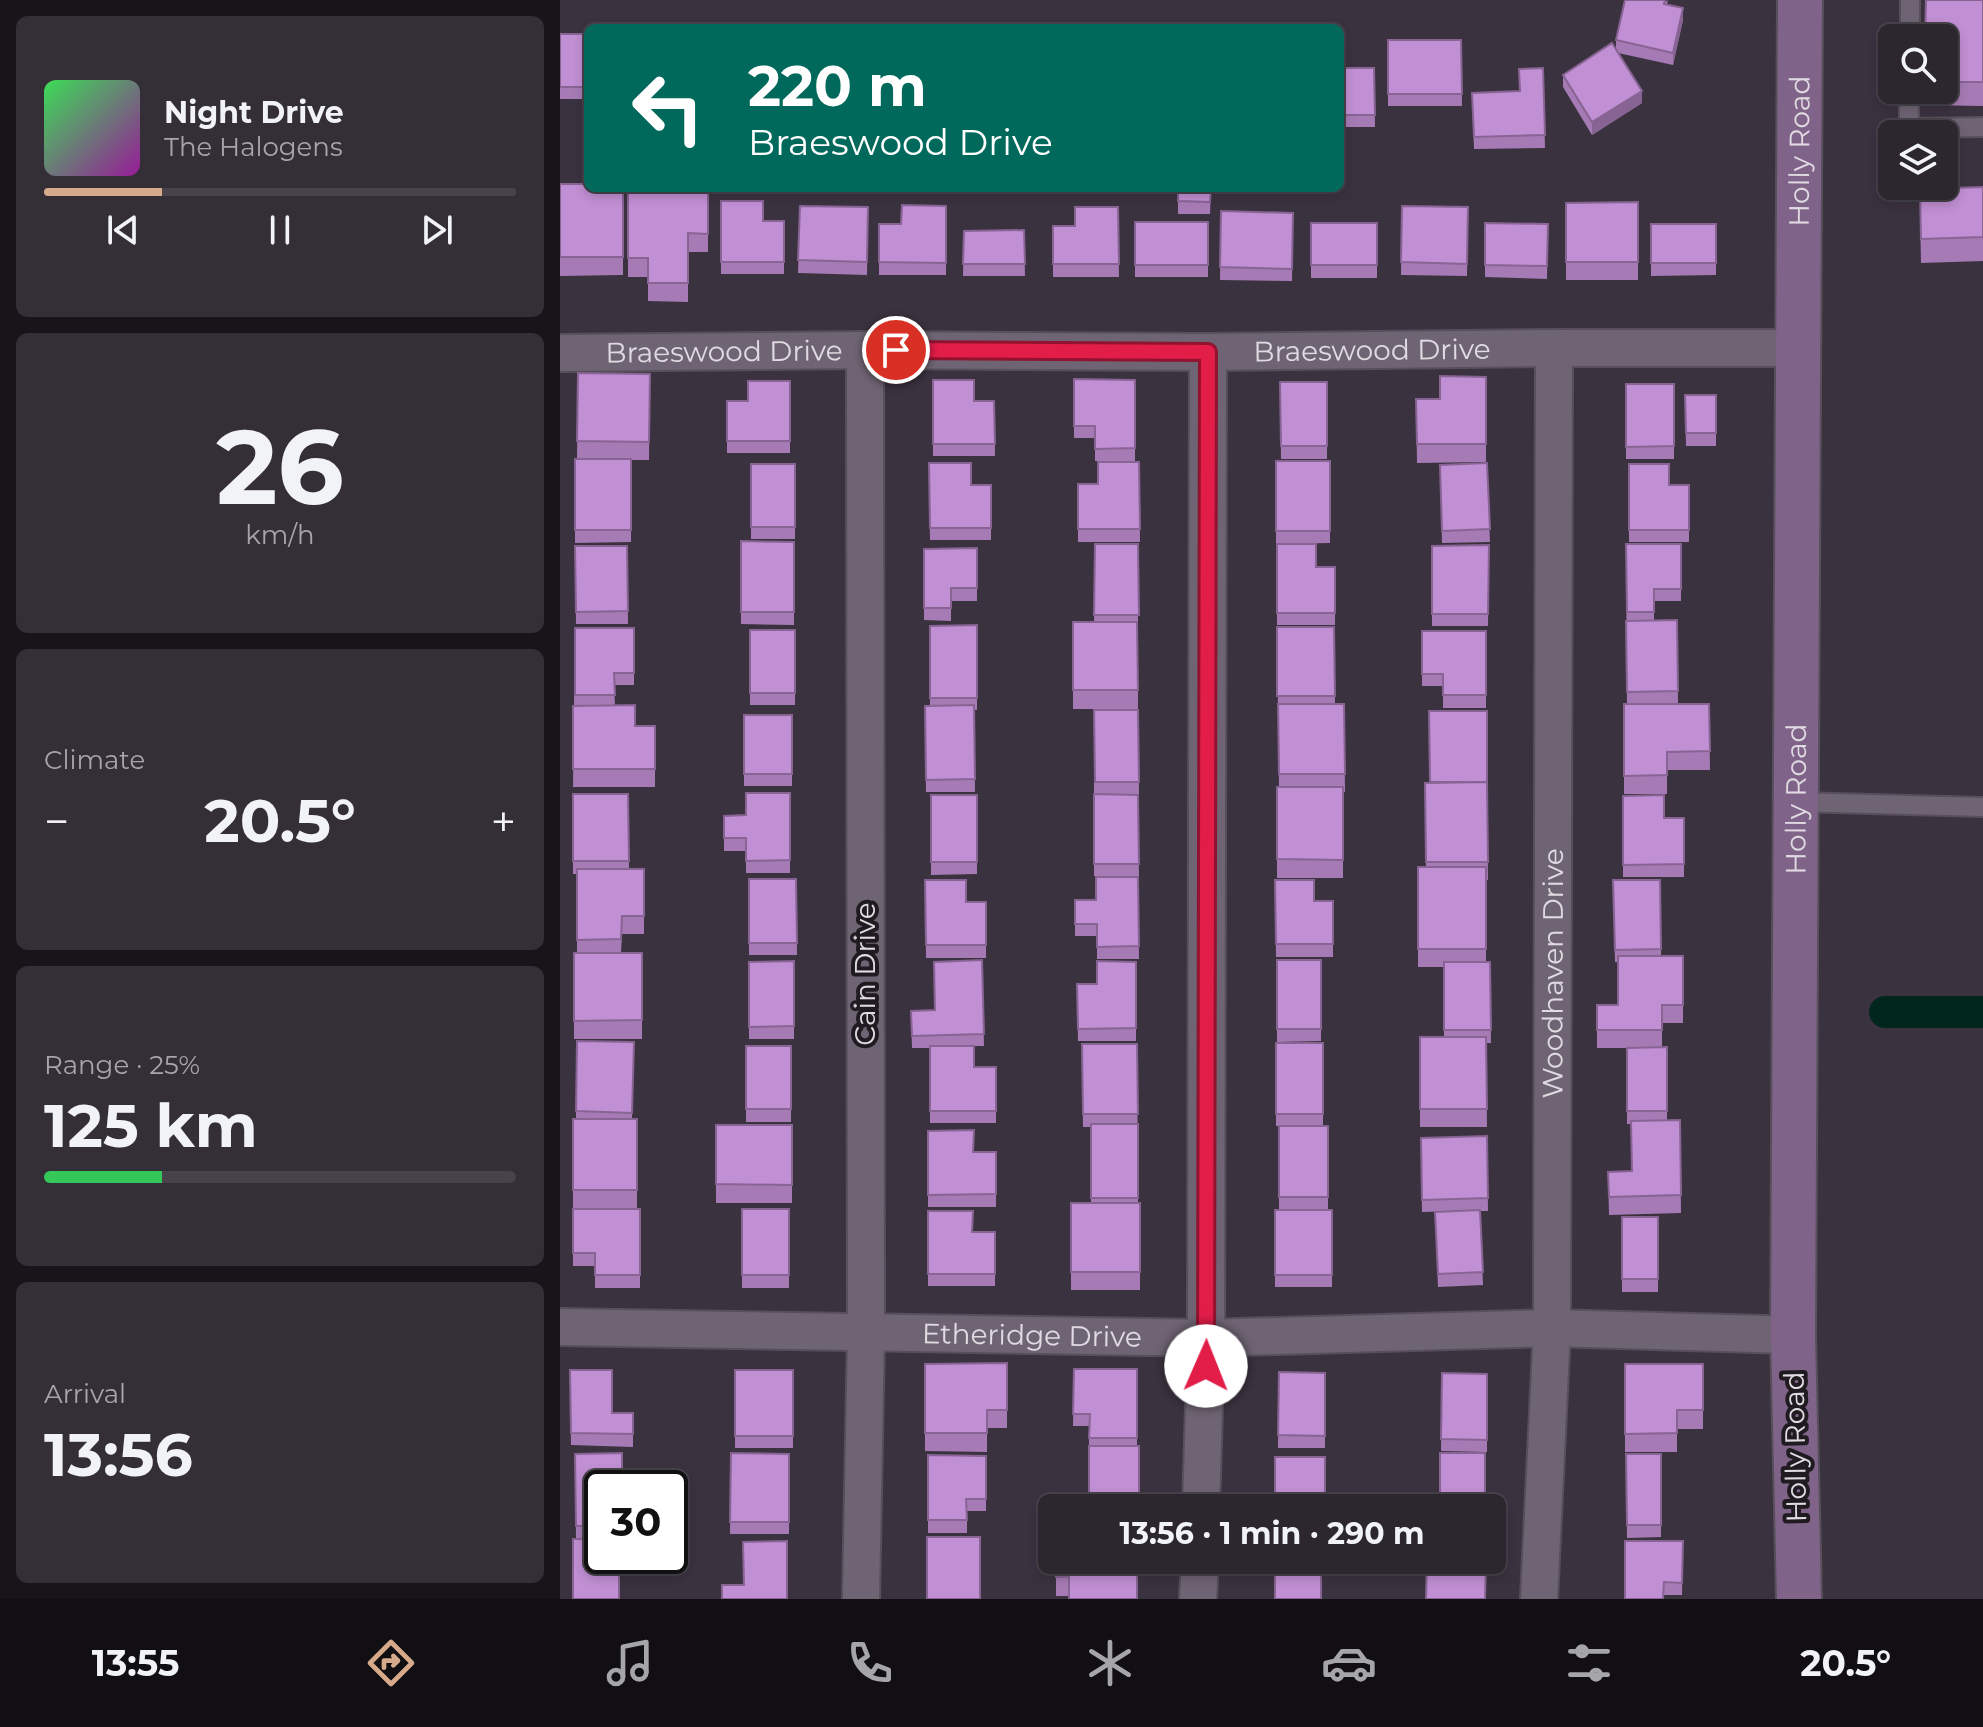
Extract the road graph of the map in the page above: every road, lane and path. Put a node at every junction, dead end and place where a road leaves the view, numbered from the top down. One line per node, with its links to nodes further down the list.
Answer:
1 (1800, 0): 7 (main road, Holly Road)
2 (1910, 0): 3 (lane)
3 (1910, 24)
4 (1909, 104): 5 (lane)
5 (1983, 127)
6 (1554, 348): 7 (street, Braeswood Drive); 9 (street, Braeswood Drive); 14 (street, Woodhaven Drive)
7 (1799, 348): 11 (main road, Holly Road)
8 (865, 350): 9 (street, Braeswood Drive); 10 (street, Braeswood Drive); 15 (street, Cain Drive)
9 (1208, 352): 17 (street)
10 (560, 353)
11 (1796, 802): 12 (lane); 16 (main road, Holly Road)
12 (1983, 807)
13 (560, 1327): 15 (street, Etheridge Drive)
14 (1552, 1328): 16 (street, Etheridge Drive); 17 (street, Etheridge Drive); 22 (street, Woodhaven Drive)
15 (866, 1333): 17 (street, Etheridge Drive); 20 (street, Cain Drive)
16 (1793, 1335): 23 (main road, Holly Road)
17 (1206, 1338): 18 (street)
18 (1201, 1494)
19 (1199, 1574): 21 (street)
20 (861, 1599)
21 (1198, 1599)
22 (1539, 1599)
23 (1799, 1599)

